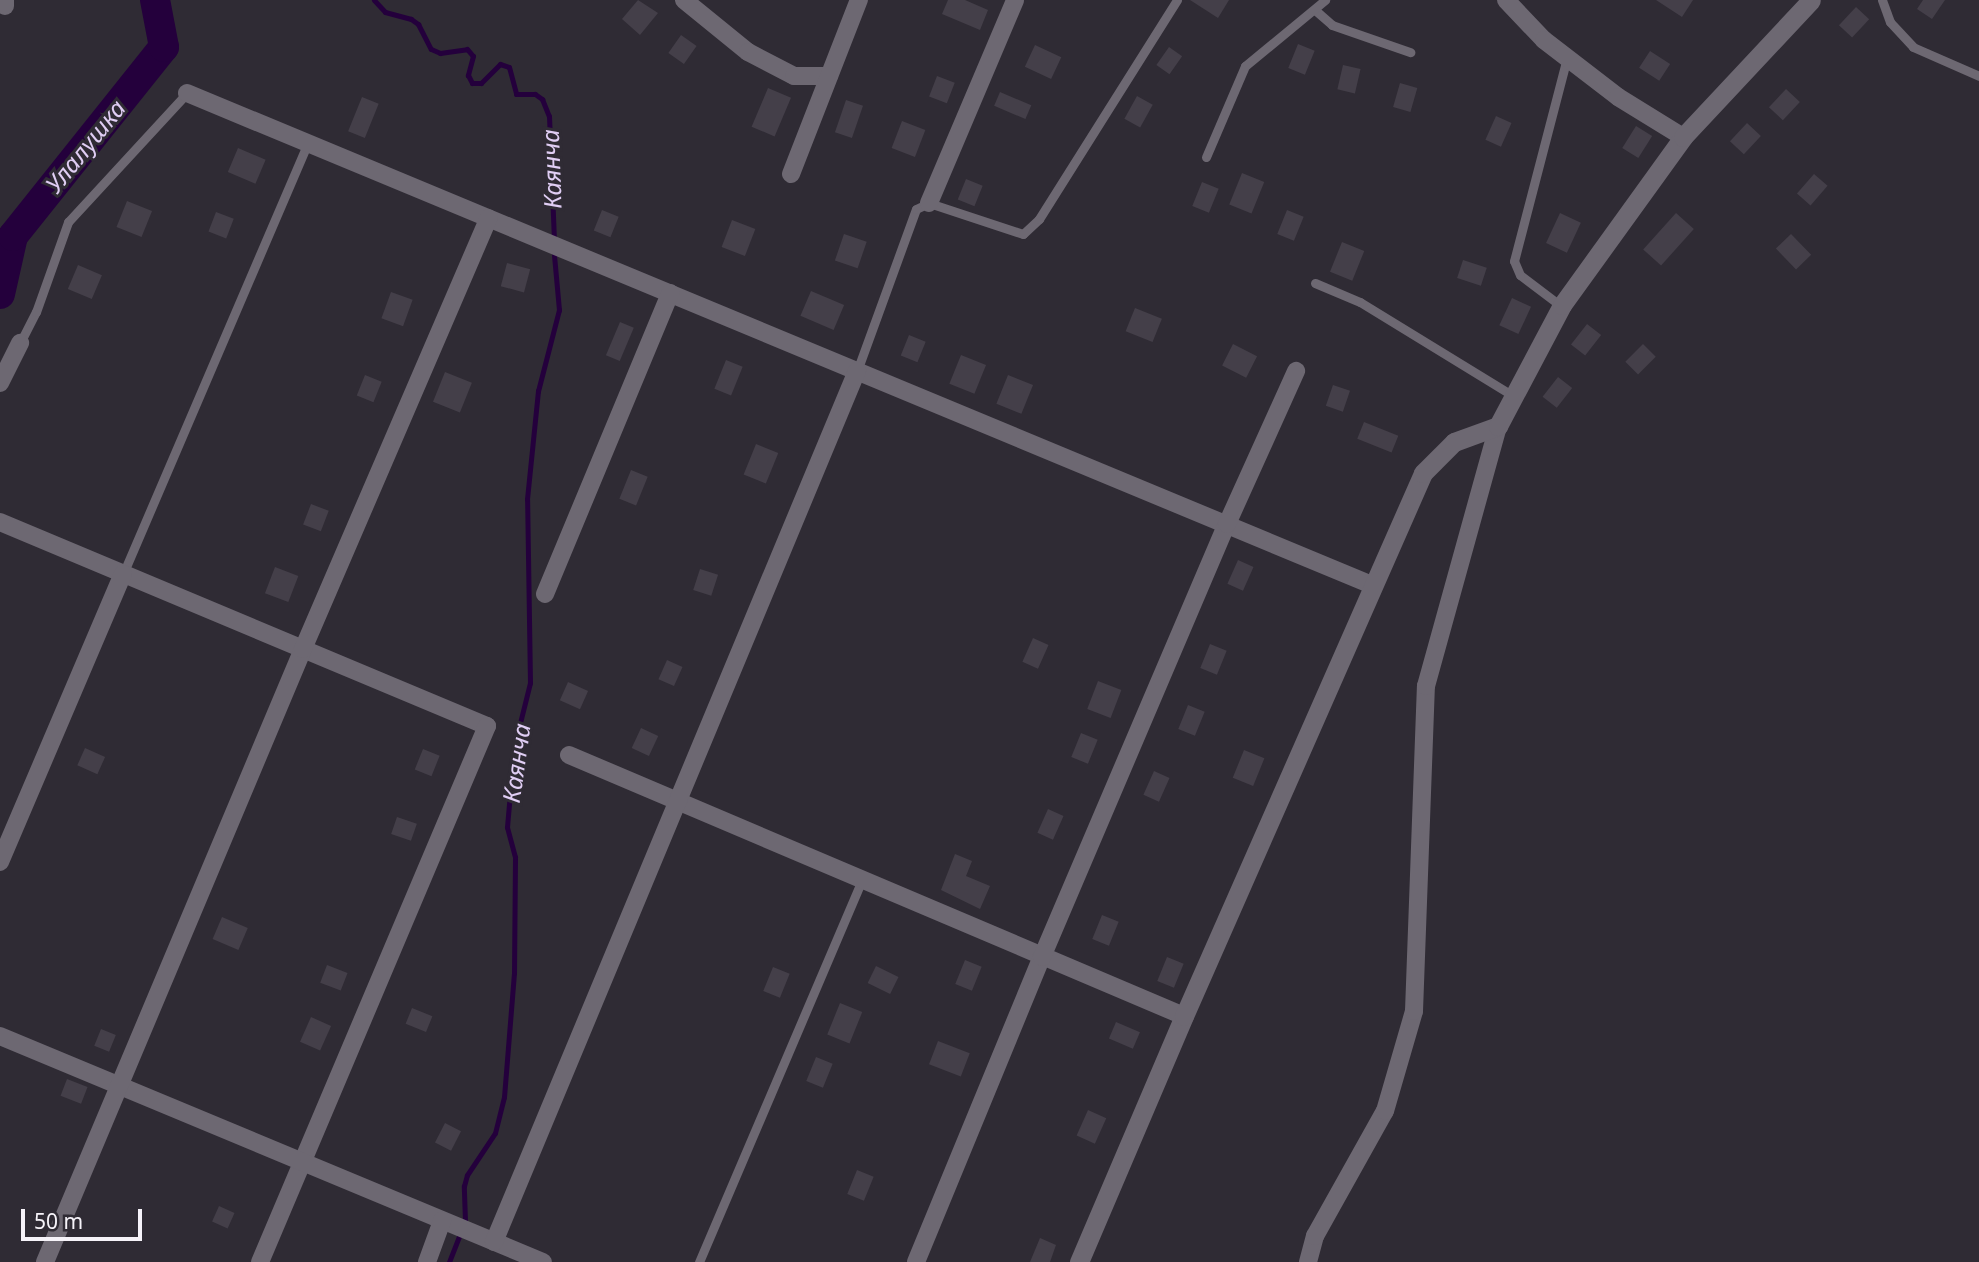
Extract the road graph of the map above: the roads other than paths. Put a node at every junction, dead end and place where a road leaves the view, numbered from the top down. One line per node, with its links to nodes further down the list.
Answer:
1 (684, 0): 12 (street)
2 (859, 0): 12 (street)
3 (1015, 0): 19 (street)
4 (1177, 0): 19 (lane)
5 (1325, 0): 9 (lane)
6 (1506, 0): 11 (street)
7 (1811, 0): 15 (street)
8 (1882, 0): 13 (lane)
9 (1315, 10): 10 (lane); 17 (lane)
10 (1410, 52)
11 (1567, 58): 15 (street); 23 (lane)
12 (828, 76): 18 (street)
13 (1979, 76)
14 (187, 93): 16 (street); 24 (lane)
15 (1683, 137): 23 (street)
16 (308, 143): 20 (street); 32 (lane)
17 (1206, 157)
18 (791, 174)
19 (929, 202): 26 (lane)
20 (489, 218): 22 (street); 35 (street)
21 (1315, 283): 28 (lane)
22 (670, 293): 26 (street); 34 (street)
23 (1561, 306): 28 (street)
24 (20, 343): 27 (street)
25 (1296, 370): 31 (street)
26 (857, 371): 31 (street); 37 (street)
27 (0, 383)
28 (1512, 395): 29 (street)
29 (1498, 426): 33 (street); 54 (street)
30 (0, 522): 32 (street)
31 (1227, 524): 33 (street); 40 (street)
32 (123, 574): 35 (street); 38 (street)
33 (1372, 585): 41 (street)
34 (545, 594)
35 (303, 649): 43 (street); 44 (street)
36 (569, 755): 37 (street)
37 (677, 801): 39 (street); 46 (street)
38 (0, 862)
39 (862, 880): 40 (street); 51 (lane)
40 (1042, 957): 41 (street); 52 (street)
41 (1184, 1016): 53 (street)
42 (0, 1036): 43 (street)
43 (119, 1085): 44 (street); 47 (street)
44 (302, 1163): 45 (street); 48 (street)
45 (442, 1221): 46 (street); 49 (street)
46 (494, 1242): 50 (street)
47 (45, 1262)
48 (260, 1262)
49 (427, 1262)
50 (543, 1262)
51 (699, 1262)
52 (916, 1262)
53 (1079, 1262)
54 (1308, 1262)

